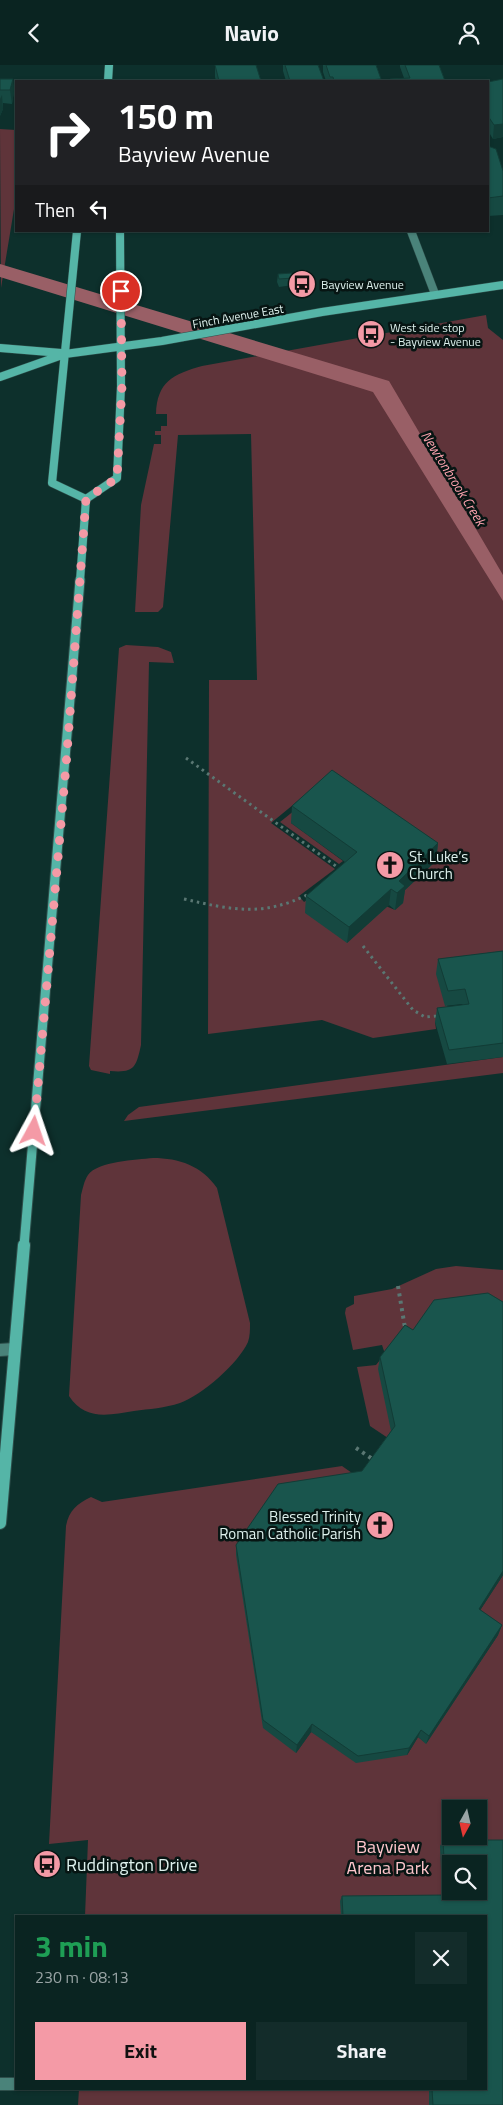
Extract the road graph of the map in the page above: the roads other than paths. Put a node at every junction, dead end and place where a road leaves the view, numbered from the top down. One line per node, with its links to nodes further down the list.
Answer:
1 (109, 65): 2 (main road)
2 (108, 80)
3 (77, 232): 10 (main road)
4 (120, 232): 8 (main road)
5 (411, 232): 7 (lane)
6 (503, 285): 7 (main road, Finch Avenue East)
7 (435, 294): 8 (main road, Finch Avenue East)
8 (122, 345): 10 (main road, Finch Avenue East); 12 (main road)
9 (0, 347): 10 (main road, Finch Avenue East)
10 (65, 353): 11 (main road, Finch Avenue East); 12 (main road)
11 (0, 377)
12 (86, 499): 13 (main road)
13 (14, 1349): 14 (lane); 15 (main road)
14 (0, 1350)
15 (0, 1523)
16 (0, 2084): 17 (lane)
17 (15, 2084)

